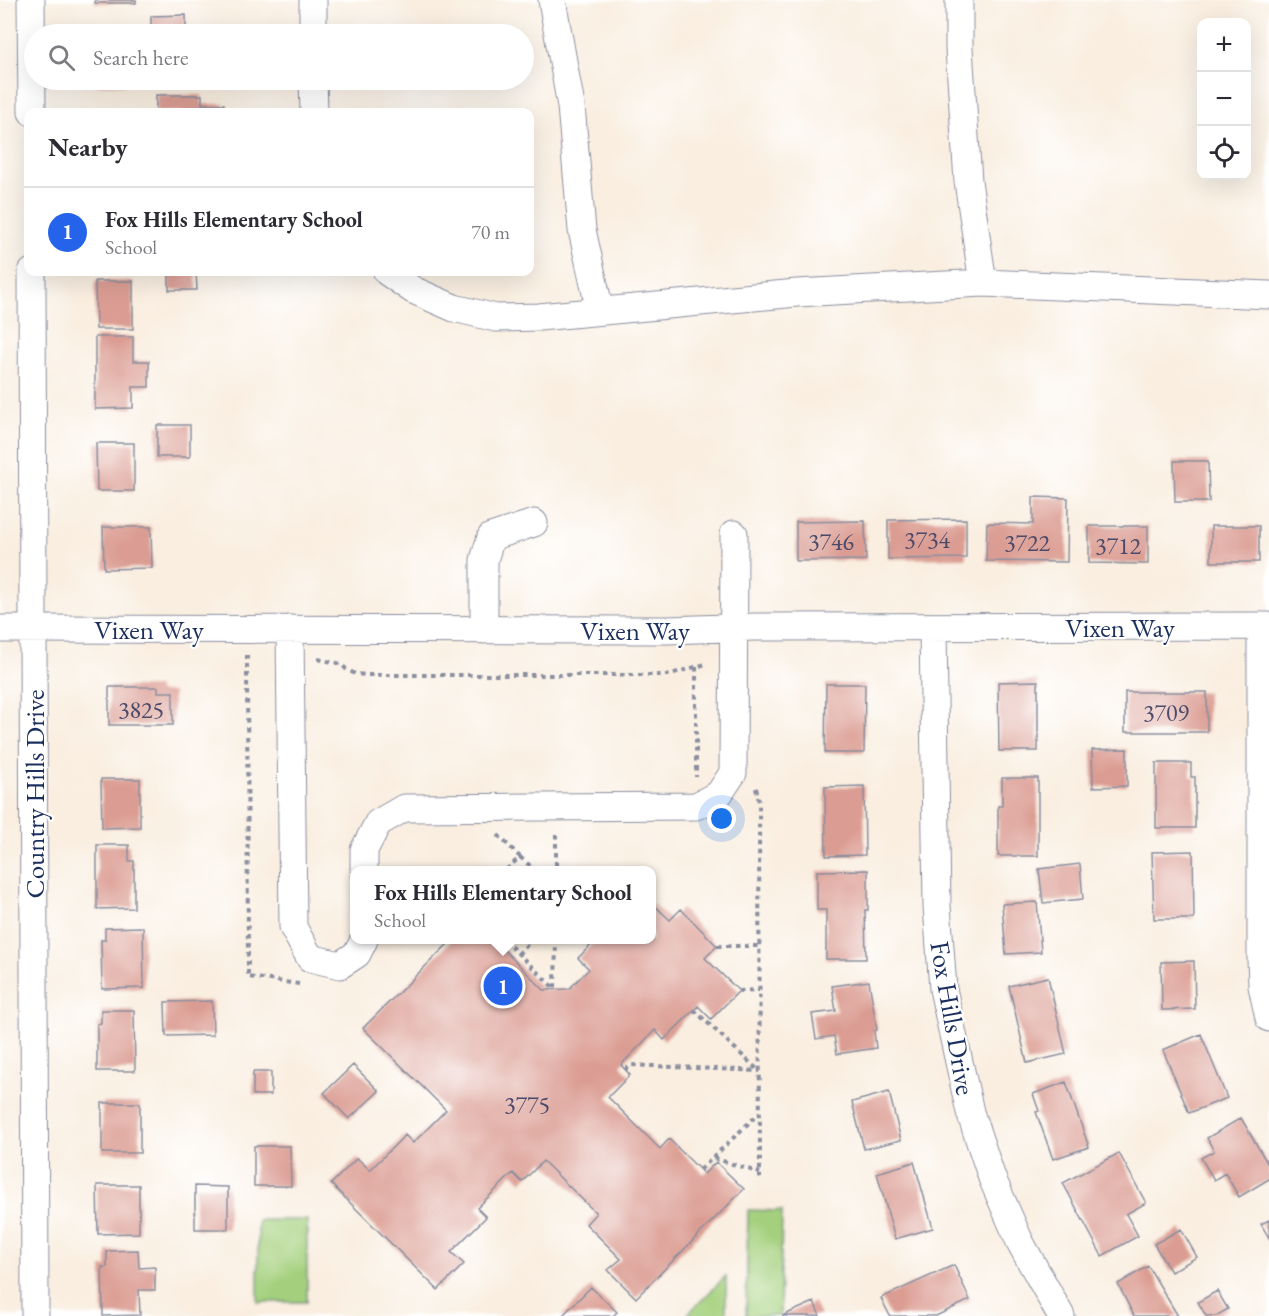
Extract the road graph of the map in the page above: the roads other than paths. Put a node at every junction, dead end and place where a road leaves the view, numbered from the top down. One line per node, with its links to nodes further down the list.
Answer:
1 (31, 0): 5 (street)
2 (313, 0): 6 (street)
3 (552, 0): 15 (street)
4 (959, 0): 13 (street)
5 (31, 24)
6 (313, 24)
7 (32, 90): 9 (street)
8 (313, 90): 10 (street)
9 (32, 108)
10 (314, 108)
11 (32, 276): 22 (street, Country Hills Drive)
12 (393, 276): 15 (street)
13 (983, 284): 14 (street); 15 (street)
14 (1269, 295)
15 (600, 311)
16 (534, 523): 23 (street)
17 (734, 534): 19 (street)
18 (1265, 626): 20 (street, Vixen Way); 27 (street)
19 (733, 628): 20 (street, Vixen Way); 23 (street, Vixen Way); 25 (street)
20 (933, 628): 29 (street, Fox Hills Drive)
21 (0, 629): 22 (street, Vixen Way)
22 (34, 629): 24 (street, Vixen Way); 28 (street, Country Hills Drive)
23 (484, 630): 24 (street, Vixen Way)
24 (291, 641): 26 (street)
25 (364, 866)
26 (362, 944)
27 (1269, 1018)
28 (36, 1316)
29 (1061, 1316)

